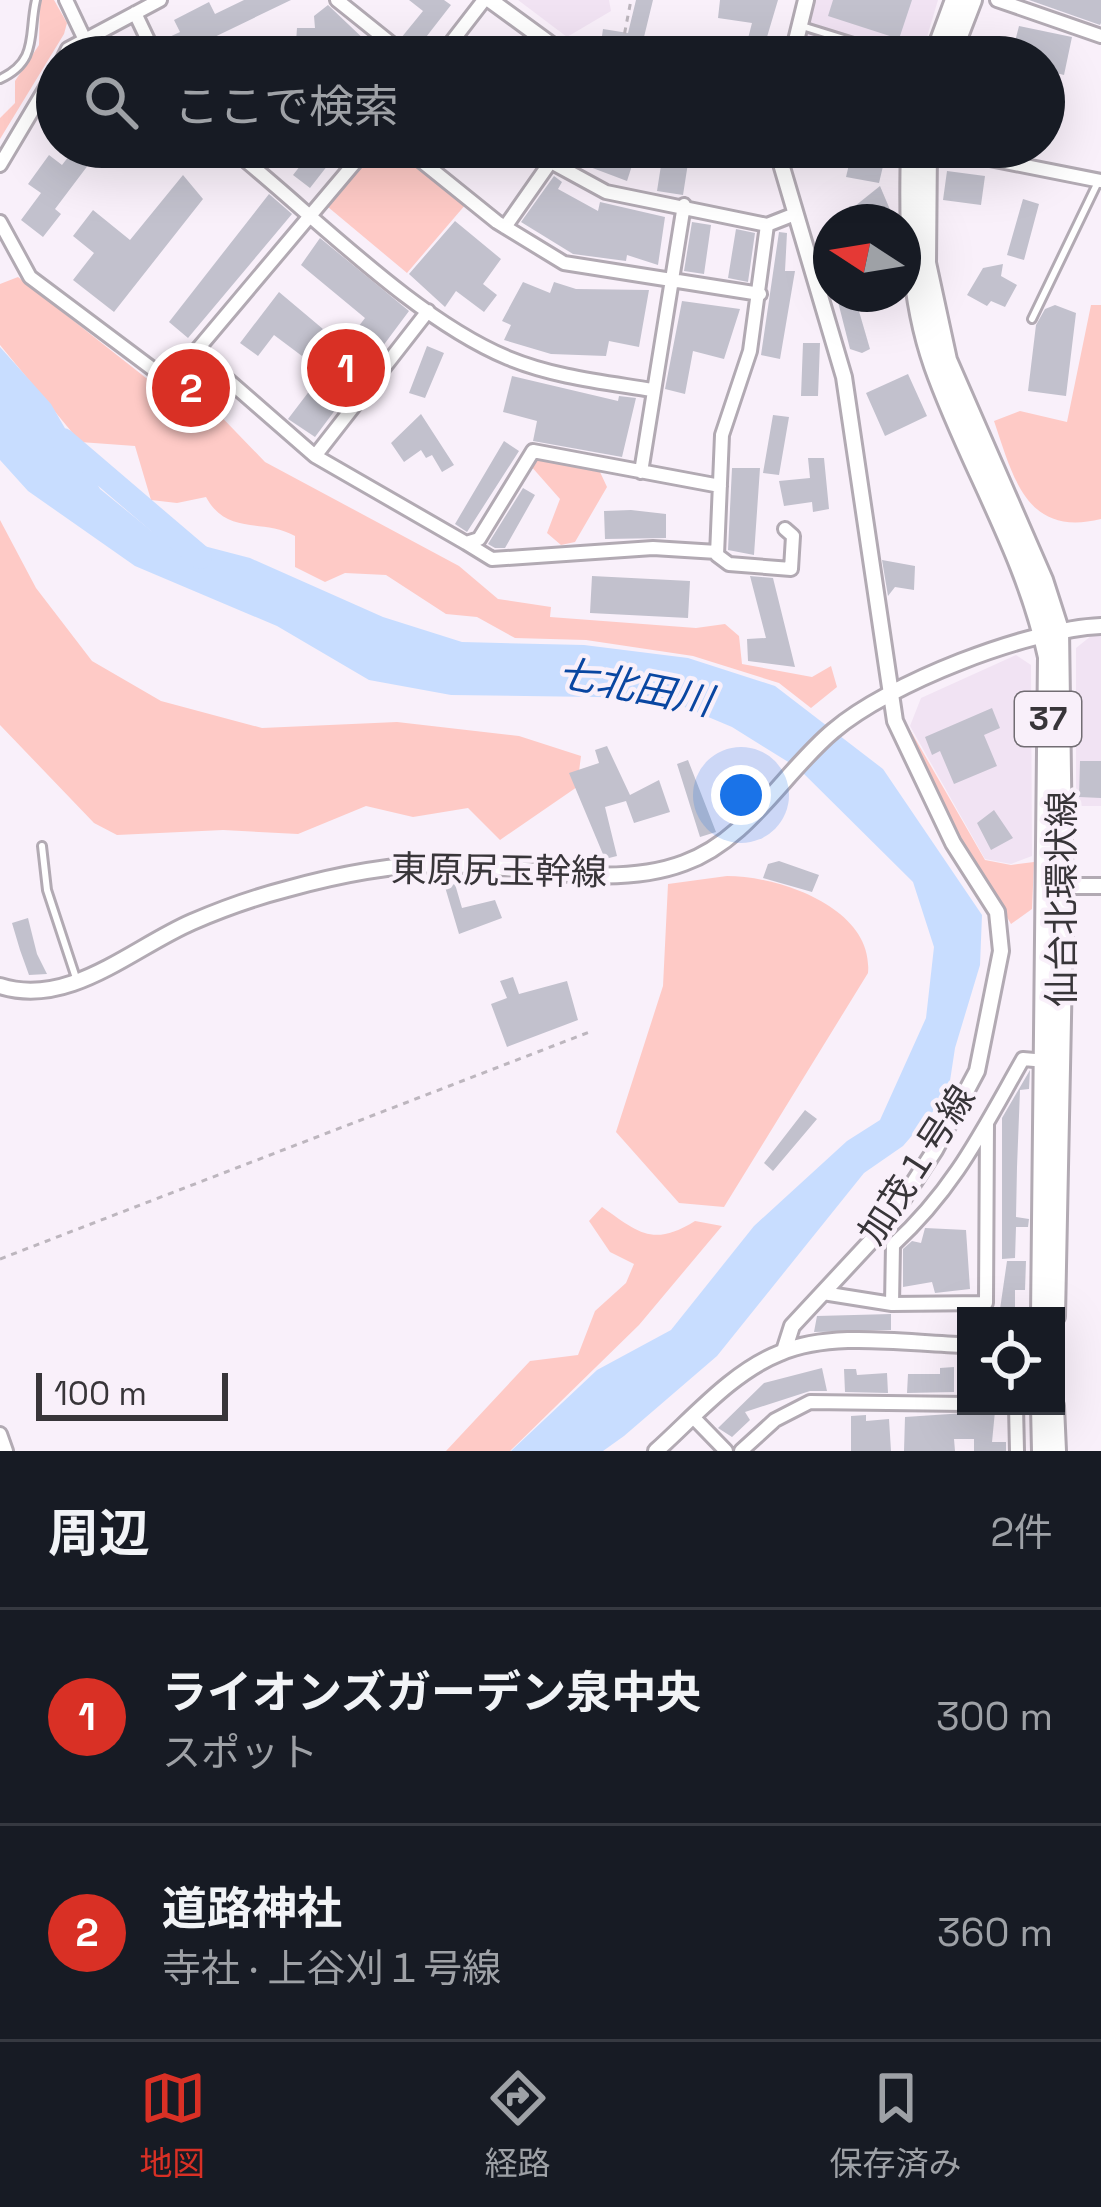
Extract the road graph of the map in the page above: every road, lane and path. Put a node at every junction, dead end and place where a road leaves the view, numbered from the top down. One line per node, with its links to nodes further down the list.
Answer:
1 (35, 0): 25 (lane)
2 (66, 0): 13 (street)
3 (160, 0): 11 (street)
4 (337, 0): 16 (street)
5 (488, 0): 17 (street); 18 (street)
6 (631, 0): 19 (path)
7 (806, 0): 12 (street)
8 (956, 0): 22 (main road)
9 (972, 0): 23 (main road)
10 (997, 0): 24 (street)
11 (135, 13): 14 (street); 15 (street)
12 (800, 26): 20 (street); 21 (lane)
13 (83, 36)
14 (92, 36)
15 (146, 36)
16 (382, 36)
17 (458, 36)
18 (539, 36)
19 (624, 36)
20 (797, 36)
21 (833, 36)
22 (942, 36)
23 (958, 36)
24 (1101, 36)
25 (0, 79)
26 (36, 104): 27 (street)
27 (0, 165)
28 (256, 168): 39 (street)
29 (351, 168): 39 (street)
30 (431, 168): 43 (street)
31 (547, 168): 43 (street)
32 (562, 168): 38 (street)
33 (782, 168): 40 (street, 加茂１号線)
34 (911, 168): 58 (main road, 仙台北環状線 / 37)
35 (927, 168): 58 (main road, 仙台北環状線 / 37)
36 (1037, 168): 37 (street)
37 (1100, 180): 48 (lane)
38 (685, 206): 42 (street); 45 (street)
39 (314, 214): 47 (street); 49 (street)
40 (795, 214): 42 (street); 59 (street, 加茂１号線)
41 (0, 222): 44 (street)
42 (767, 225): 46 (street)
43 (505, 227): 45 (street)
44 (7, 247): 49 (street)
45 (670, 282): 46 (street); 50 (street)
46 (760, 294): 53 (street)
47 (428, 311): 50 (street); 51 (street)
48 (1032, 319)
49 (197, 353): 51 (street)
50 (652, 390): 52 (street)
51 (314, 456): 55 (street)
52 (641, 472): 53 (street); 55 (street)
53 (720, 486): 56 (street)
54 (785, 529): 56 (street)
55 (466, 543): 56 (street)
56 (717, 552)
57 (1101, 626): 58 (street, 東原尻玉幹線)
58 (1051, 632): 59 (street, 東原尻玉幹線); 61 (main road, 仙台北環状線 / 37)
59 (890, 693): 63 (street, 東原尻玉幹線); 69 (street, 加茂１号線)
60 (42, 846): 63 (lane)
61 (1056, 886): 62 (street); 66 (main road, 仙台北環状線 / 37); 72 (main road, 仙台北環状線 / 37)
62 (1101, 886)
63 (76, 981): 64 (street, 東原尻玉幹線)
64 (0, 986)
65 (592, 1031): 68 (path)
66 (1046, 1061): 67 (street); 71 (main road, 仙台北環状線 / 37)
67 (987, 1123): 70 (street); 70 (street)
68 (0, 1259)
69 (823, 1293): 70 (street); 74 (street, 加茂１号線)
70 (892, 1304)
71 (1041, 1307)
72 (1055, 1307)
73 (957, 1345): 74 (street)
74 (784, 1351): 79 (street)
75 (957, 1404): 84 (street)
76 (1016, 1415): 85 (street)
77 (1041, 1415): 86 (main road)
78 (1054, 1415): 87 (main road)
79 (694, 1417): 82 (street); 83 (street)
80 (0, 1434): 81 (street)
81 (6, 1451)
82 (656, 1451)
83 (726, 1451)
84 (741, 1451)
85 (1017, 1451)
86 (1042, 1451)
87 (1056, 1451)

